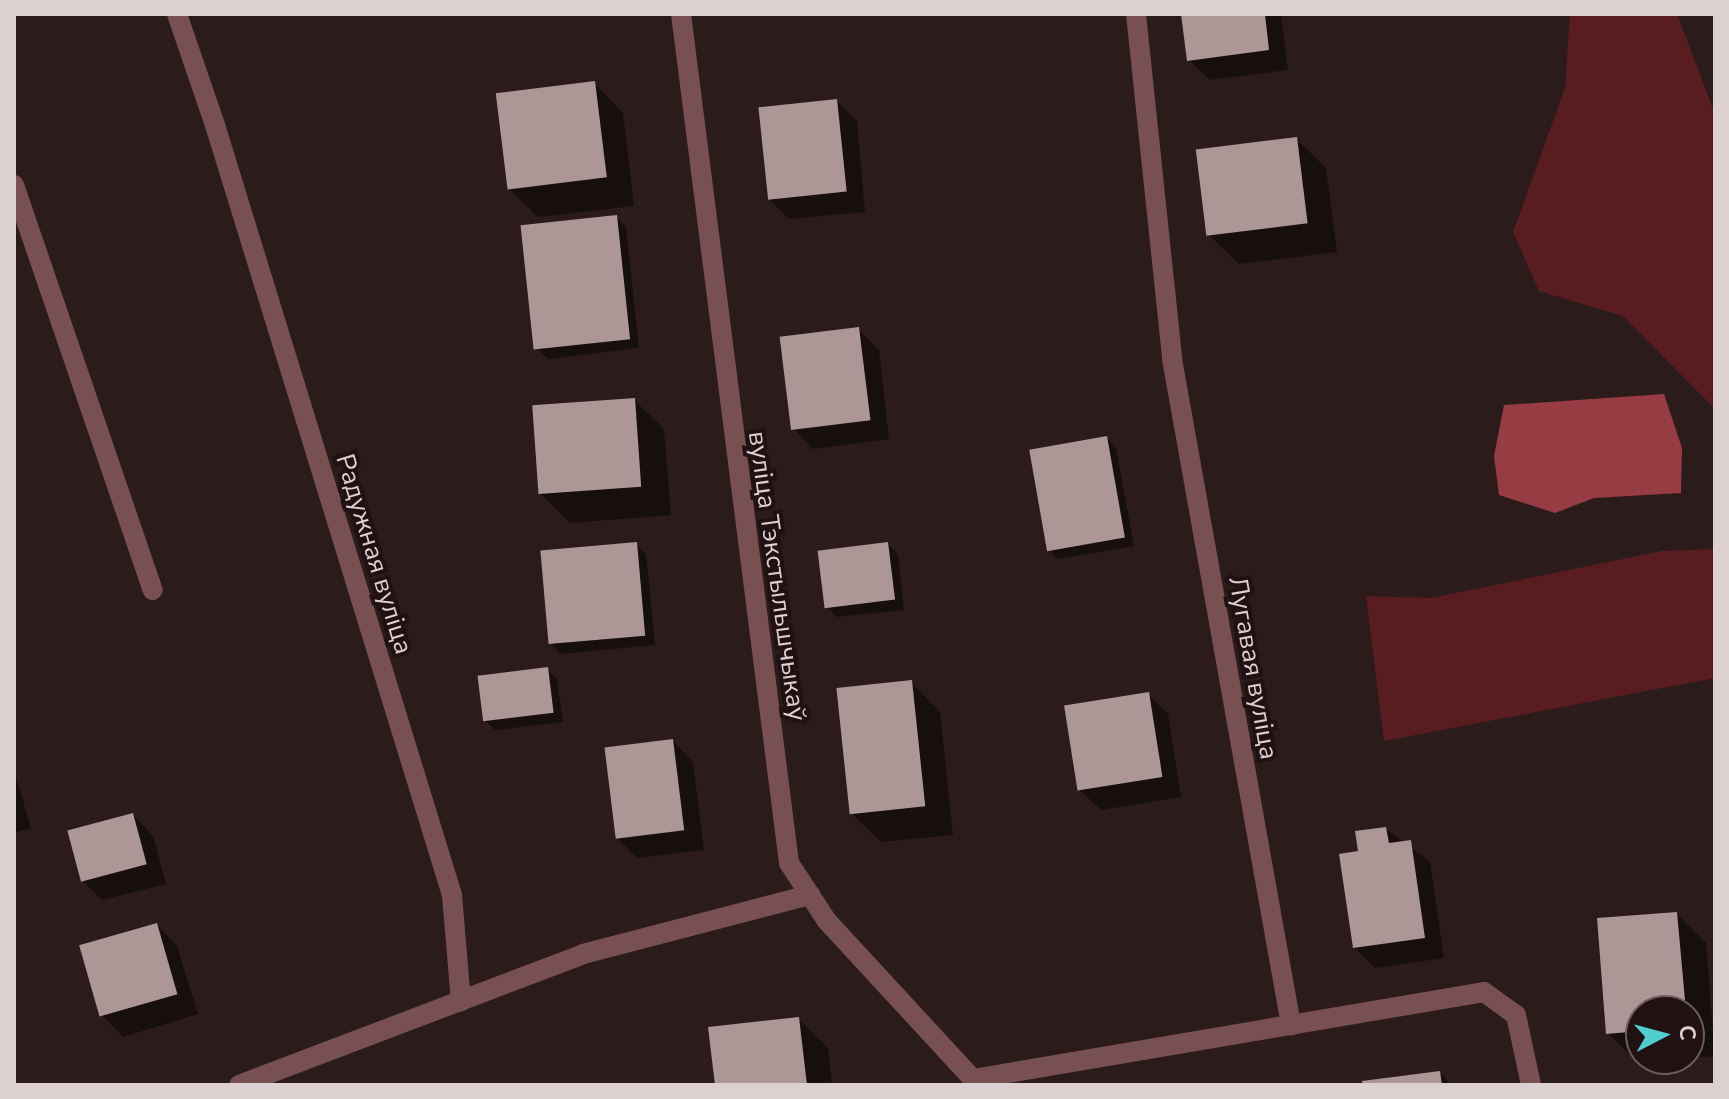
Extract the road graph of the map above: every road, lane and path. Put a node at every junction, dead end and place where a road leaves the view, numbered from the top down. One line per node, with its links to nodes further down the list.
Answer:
1 (177, 14): 7 (street, Радужная вуліца)
2 (681, 14): 6 (street, вуліца Тэкстыльшчыкаў)
3 (1136, 14): 8 (street, Лугавая вуліца)
4 (14, 185): 5 (street)
5 (153, 590)
6 (810, 895): 7 (street); 9 (street, вуліца Тэкстыльшчыкаў)
7 (461, 1002): 10 (street)
8 (1291, 1025): 9 (street); 11 (street)
9 (1015, 1078)
10 (239, 1085)
11 (1531, 1085)

